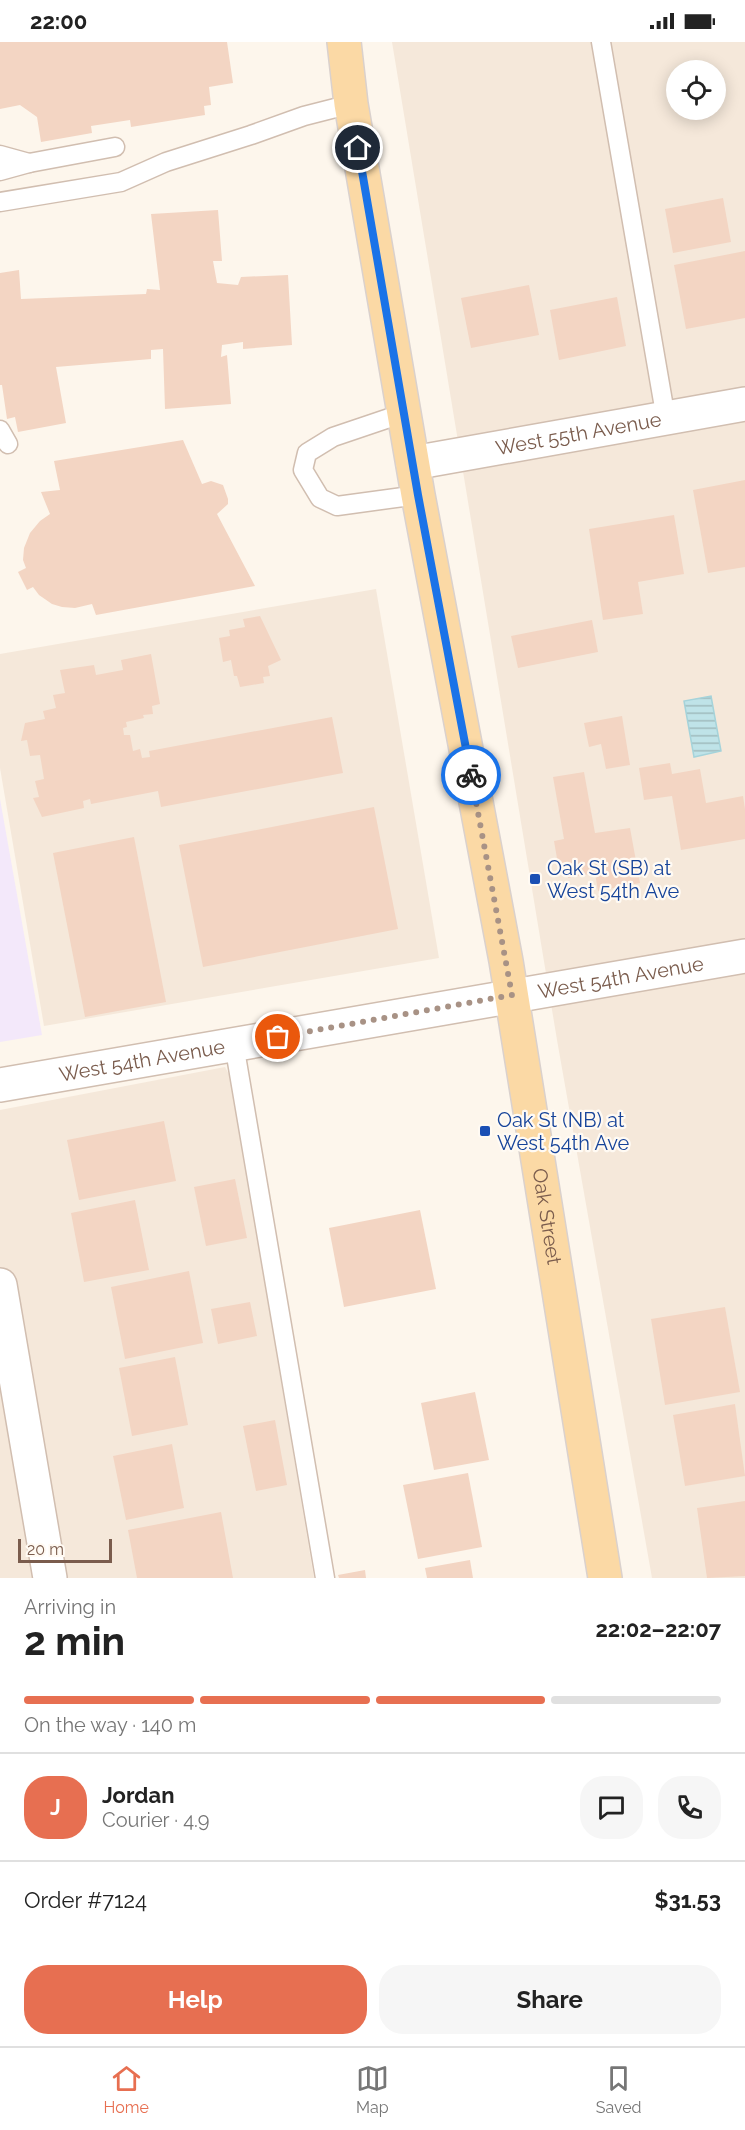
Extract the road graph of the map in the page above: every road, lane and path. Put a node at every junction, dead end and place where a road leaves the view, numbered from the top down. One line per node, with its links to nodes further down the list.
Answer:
1 (344, 42): 3 (main road, Oak Street)
2 (601, 42): 11 (lane)
3 (351, 104): 8 (lane); 10 (main road, Oak Street)
4 (115, 147): 6 (lane)
5 (0, 155): 6 (lane)
6 (29, 163): 7 (lane)
7 (0, 171)
8 (0, 202)
9 (745, 404): 11 (street, West 55th Avenue)
10 (404, 413): 12 (main road, Oak Street); 13 (lane)
11 (666, 419): 12 (street, West 55th Avenue)
12 (413, 463): 13 (main road, Oak Street)
13 (418, 495): 15 (main road, Oak Street)
14 (745, 956): 15 (street, West 54th Avenue)
15 (512, 995): 16 (street, West 54th Avenue); 21 (main road, Oak Street)
16 (234, 1044): 17 (street, West 54th Avenue); 20 (lane)
17 (0, 1085)
18 (0, 1285): 19 (street)
19 (50, 1578)
20 (325, 1578)
21 (605, 1578)

